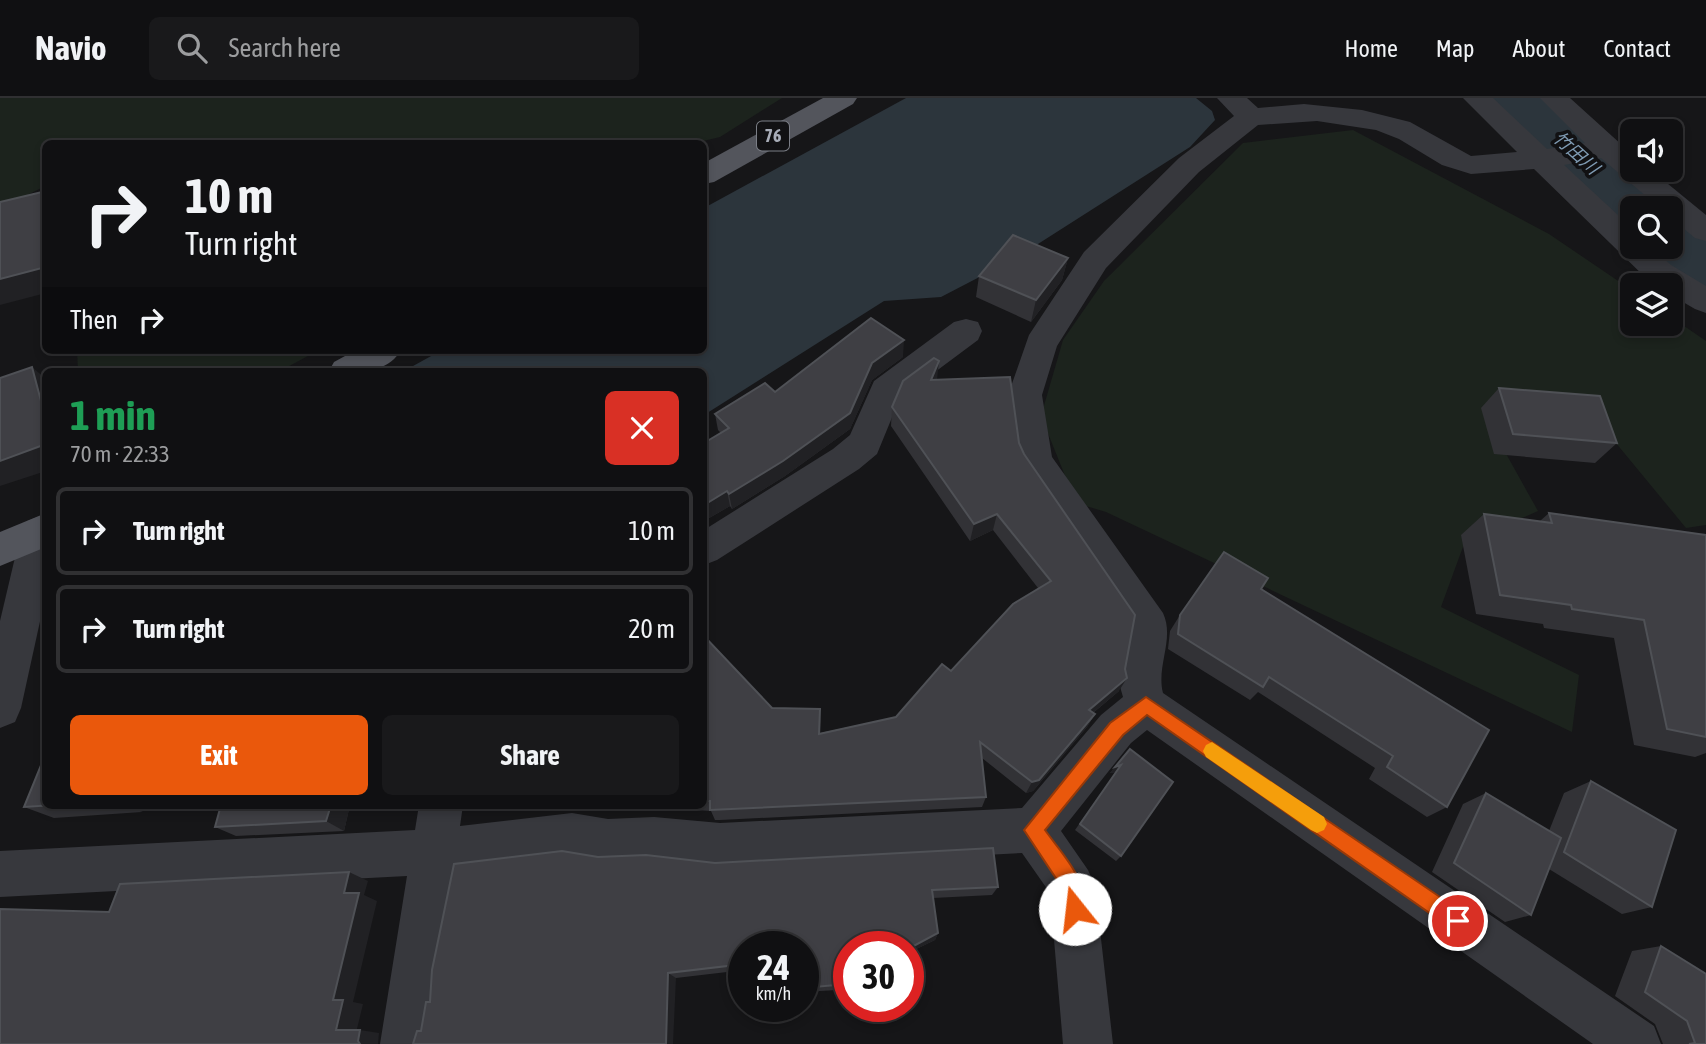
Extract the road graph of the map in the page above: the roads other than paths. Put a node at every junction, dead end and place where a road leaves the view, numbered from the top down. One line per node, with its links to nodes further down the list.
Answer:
1 (843, 98): 7 (main road, 76)
2 (1477, 98): 6 (street)
3 (1554, 98): 5 (street)
4 (1241, 107): 6 (street); 17 (street)
5 (1604, 149): 6 (street); 8 (street)
6 (1546, 159): 9 (street)
7 (707, 173)
8 (1706, 231)
9 (1706, 301)
10 (966, 331): 15 (street)
11 (377, 354): 12 (main road)
12 (351, 368)
13 (42, 530): 16 (main road)
14 (42, 534): 18 (street)
15 (707, 547)
16 (0, 550)
17 (1146, 705): 20 (street); 25 (street)
18 (0, 708)
19 (441, 809): 21 (street)
20 (1033, 830): 21 (street); 24 (street)
21 (435, 852): 22 (street); 23 (street)
22 (0, 874)
23 (405, 1044)
24 (1088, 1044)
25 (1636, 1044)

